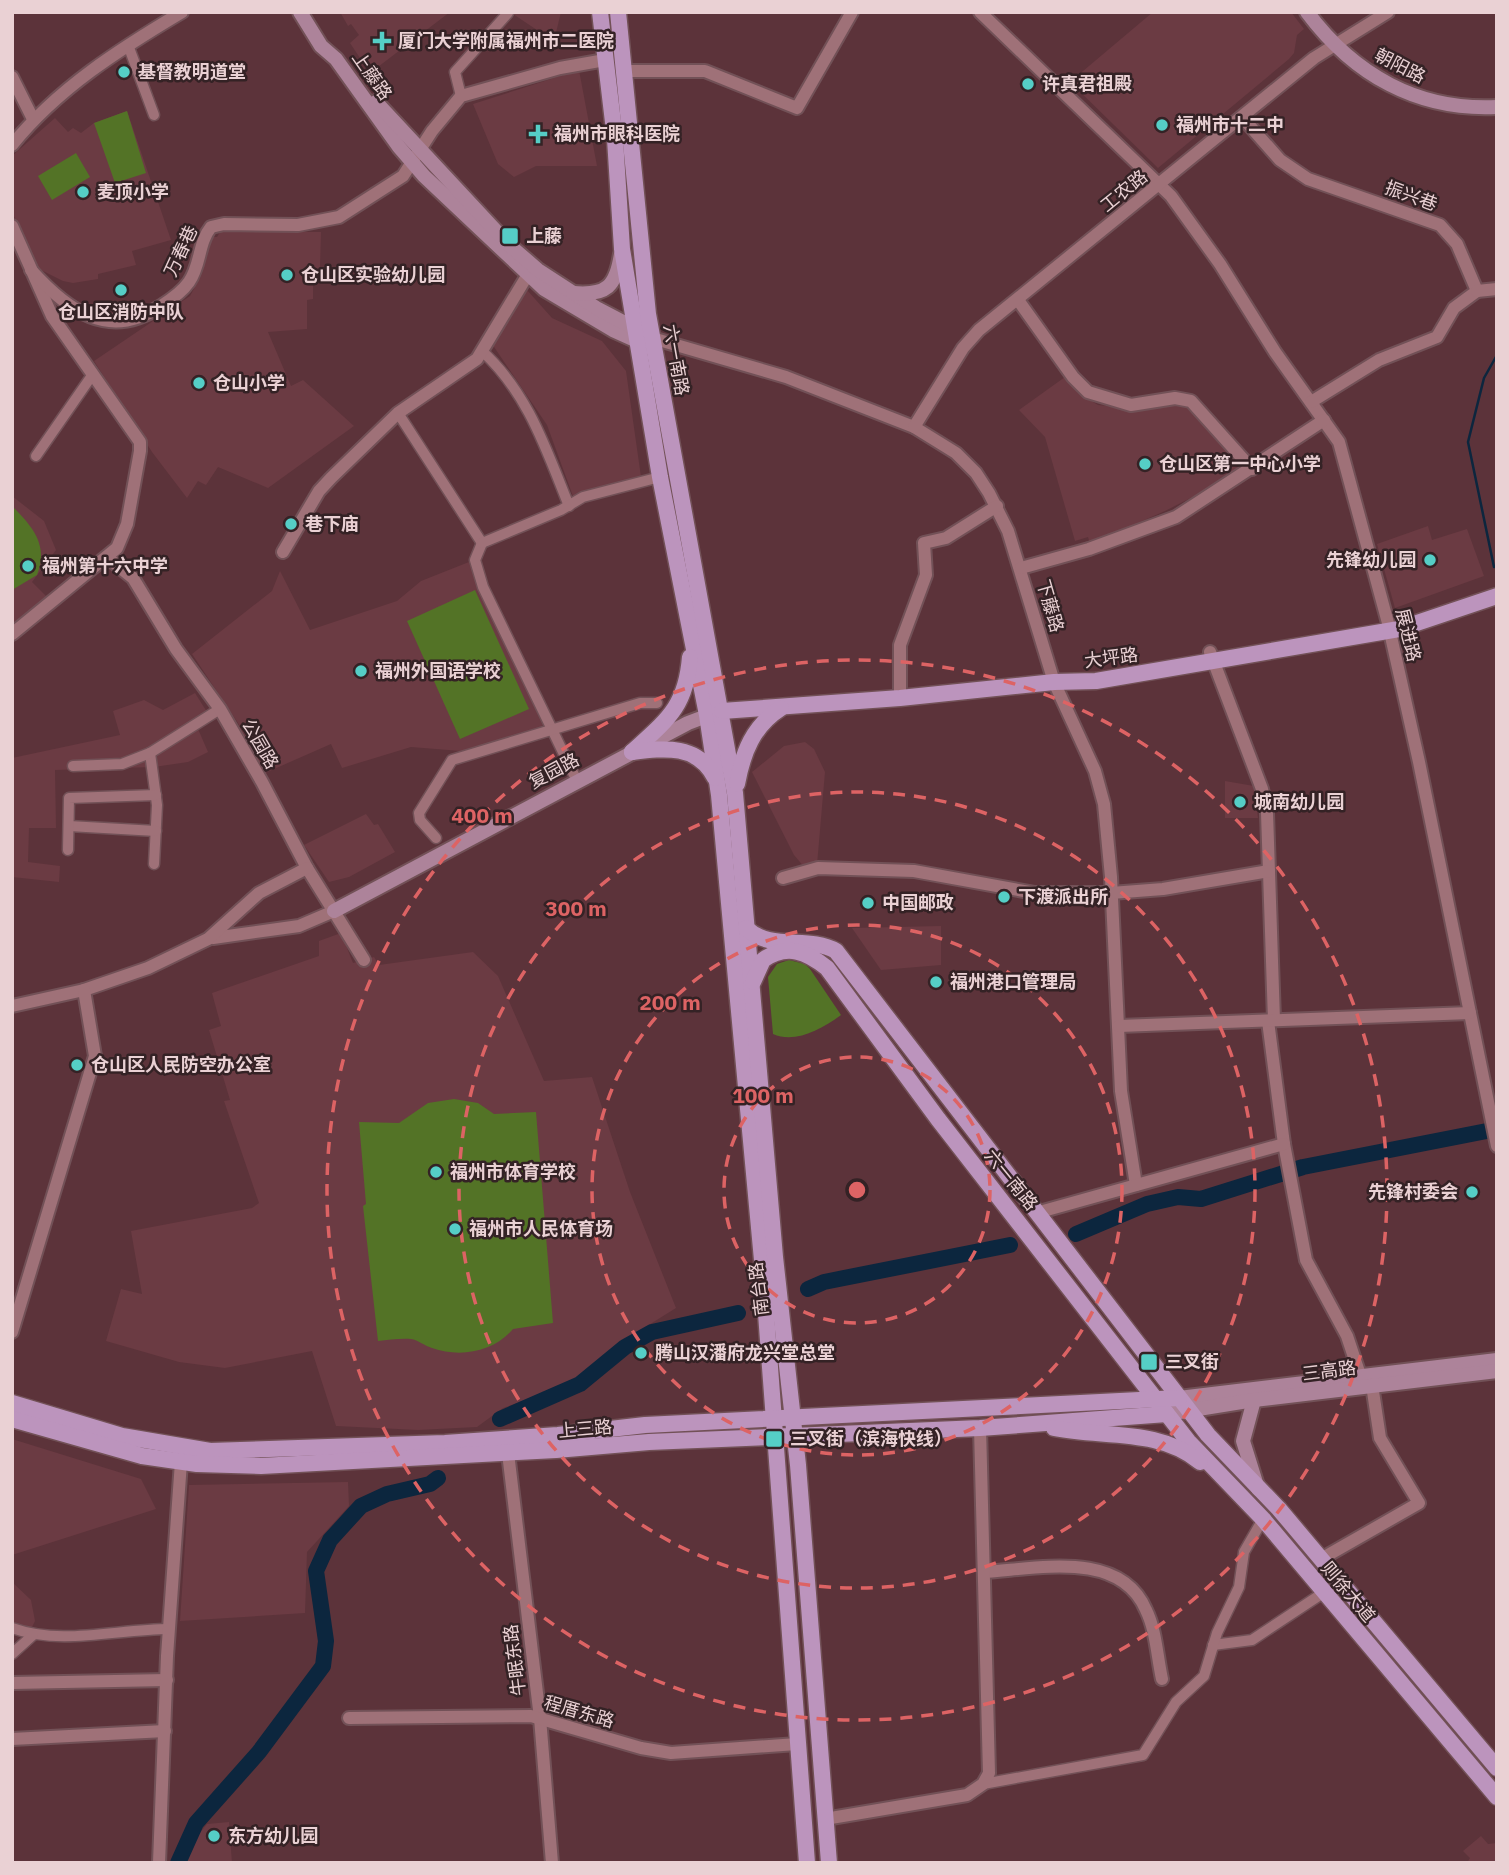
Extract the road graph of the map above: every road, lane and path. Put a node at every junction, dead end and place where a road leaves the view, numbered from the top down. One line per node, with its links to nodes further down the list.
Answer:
1 (182, 12): 12 (street)
2 (300, 12): 23 (main road, 上藤路)
3 (306, 12): 22 (main road)
4 (600, 12): 13 (main road, 六一南路)
5 (618, 12): 14 (main road, 六一南路)
6 (852, 12): 14 (street)
7 (980, 12): 24 (street, 展进路)
8 (1307, 12): 11 (main road, 朝阳路)
9 (1388, 12): 11 (street, 工农路)
10 (508, 13): 16 (street)
11 (1333, 44): 17 (main road, 朝阳路); 19 (street, 工农路)
12 (128, 45): 18 (street); 20 (street)
13 (606, 60): 16 (street); 26 (main road, 六一南路)
14 (624, 71): 33 (main road, 六一南路)
15 (12, 78): 20 (street)
16 (461, 96): 22 (street)
17 (1497, 107)
18 (154, 115)
19 (1242, 117): 24 (street, 工农路); 30 (street, 振兴巷)
20 (33, 119): 21 (street)
21 (12, 145)
22 (419, 150): 23 (street); 31 (main road)
23 (411, 164): 27 (street, 万春巷); 28 (main road, 上藤路)
24 (1160, 184): 32 (street, 工农路); 36 (street, 展进路)
25 (12, 226): 27 (street)
26 (622, 249): 31 (main road); 33 (main road, 六一南路)
27 (31, 270): 35 (street)
28 (527, 276): 33 (main road, 上藤路); 34 (street)
29 (1497, 289): 30 (street)
30 (1477, 291): 36 (street)
31 (572, 293): 33 (main road)
32 (1018, 300): 39 (street, 工农路); 41 (street)
33 (645, 339): 39 (street, 下藤路); 42 (main road, 六一南路); 59 (main road, 六一南路)
34 (482, 351): 37 (street); 43 (street)
35 (93, 374): 40 (street); 47 (street)
36 (1311, 402): 38 (street, 展进路)
37 (398, 412): 45 (street); 46 (street)
38 (1324, 421): 41 (street); 50 (street, 展进路)
39 (914, 427): 44 (street, 下藤路)
40 (36, 456)
41 (1252, 469): 48 (street)
42 (660, 477): 43 (street); 52 (main road, 六一南路)
43 (569, 506): 45 (street)
44 (997, 506): 48 (street, 下藤路); 55 (street)
45 (482, 543): 60 (street)
46 (284, 552)
47 (108, 558): 51 (street); 58 (street, 公园路)
48 (1021, 568): 54 (street, 下藤路)
49 (1494, 593): 50 (main road)
50 (1389, 627): 53 (main road); 84 (street, 展进路)
51 (12, 634)
52 (692, 637): 59 (main road, 六一南路); 61 (main road)
53 (1212, 657): 54 (main road); 74 (street)
54 (1054, 682): 55 (main road); 76 (street, 下藤路)
55 (900, 698): 57 (main road)
56 (657, 703): 60 (street)
57 (781, 708): 59 (main road); 66 (main road)
58 (220, 709): 62 (street); 73 (street, 公园路)
59 (714, 713): 61 (main road, 复园路); 65 (main road, 南台路); 66 (main road, 南台路)
60 (551, 732): 64 (street); 70 (street)
61 (632, 752): 64 (main road, 复园路); 65 (main road)
62 (150, 753): 63 (street); 67 (street)
63 (74, 766)
64 (577, 780): 77 (main road, 复园路)
65 (717, 781): 101 (main road, 南台路)
66 (735, 793): 78 (main road, 南台路)
67 (156, 795): 68 (street); 69 (street)
68 (69, 826): 69 (street); 71 (street)
69 (156, 831): 72 (street)
70 (436, 838)
71 (68, 850)
72 (154, 864)
73 (307, 869): 77 (street, 公园路); 79 (street)
74 (1269, 871): 76 (street); 85 (street)
75 (783, 878): 76 (street)
76 (1111, 893): 86 (street, 下藤路)
77 (334, 911): 79 (street); 80 (street, 公园路)
78 (746, 928): 82 (main road, 南台路); 90 (main road, 六一南路)
79 (208, 939): 81 (street)
80 (364, 960)
81 (84, 990): 83 (street); 91 (street)
82 (751, 995): 99 (main road, 六一南路); 102 (main road, 南台路)
83 (12, 1006)
84 (1470, 1013): 85 (street); 87 (street, 展进路)
85 (1271, 1021): 86 (street); 88 (street)
86 (1119, 1026): 89 (street, 下藤路)
87 (1497, 1146)
88 (1286, 1150): 89 (street); 94 (street)
89 (1136, 1185): 90 (street)
90 (1036, 1213): 98 (main road, 六一南路)
91 (12, 1332)
92 (1497, 1360): 94 (main road, 三高路)
93 (1497, 1371): 95 (main road, 三高路)
94 (1360, 1375): 98 (main road, 三高路)
95 (1372, 1385): 96 (main road, 三高路); 112 (street)
96 (1254, 1399): 98 (main road, 三高路); 109 (main road)
97 (12, 1403): 101 (main road, 上三路)
98 (1184, 1405): 99 (main road); 109 (main road, 则徐大道)
99 (1162, 1407): 102 (main road, 上三路); 103 (main road, 上三路); 110 (main road, 则徐大道)
100 (12, 1419): 108 (main road, 上三路)
101 (772, 1419): 102 (main road, 上三路); 106 (main road, 南台路)
102 (792, 1419): 105 (main road, 南台路)
103 (1035, 1423): 104 (main road, 上三路); 110 (main road)
104 (980, 1428): 105 (main road, 上三路); 113 (street)
105 (795, 1437): 106 (main road, 上三路); 131 (main road, 南台路)
106 (773, 1438): 107 (main road, 上三路); 127 (main road, 南台路)
107 (508, 1453): 108 (main road, 上三路); 124 (street, 牛眠东路)
108 (180, 1462): 116 (street)
109 (1258, 1489): 112 (main road, 则徐大道)
110 (1239, 1495): 111 (main road, 则徐大道)
111 (1263, 1519): 114 (main road, 则徐大道); 118 (street)
112 (1321, 1559): 128 (main road, 则徐大道)
113 (984, 1572): 120 (street); 129 (street)
114 (1322, 1593): 118 (street); 130 (main road, 则徐大道)
115 (12, 1628): 117 (street)
116 (169, 1629): 117 (street); 121 (street)
117 (33, 1635): 119 (street)
118 (1213, 1645): 129 (street)
119 (12, 1654)
120 (1162, 1679)
121 (167, 1680): 122 (street); 125 (street)
122 (12, 1683)
123 (349, 1718): 124 (street, 程厝东路)
124 (540, 1718): 127 (street, 程厝东路); 133 (street, 牛眠东路)
125 (165, 1731): 126 (street); 132 (street)
126 (12, 1739)
127 (797, 1744): 134 (main road, 南台路)
128 (1496, 1767)
129 (983, 1784): 131 (street)
130 (1497, 1797)
131 (825, 1819): 135 (main road, 南台路)
132 (159, 1863)
133 (552, 1863)
134 (807, 1863)
135 (829, 1863)

